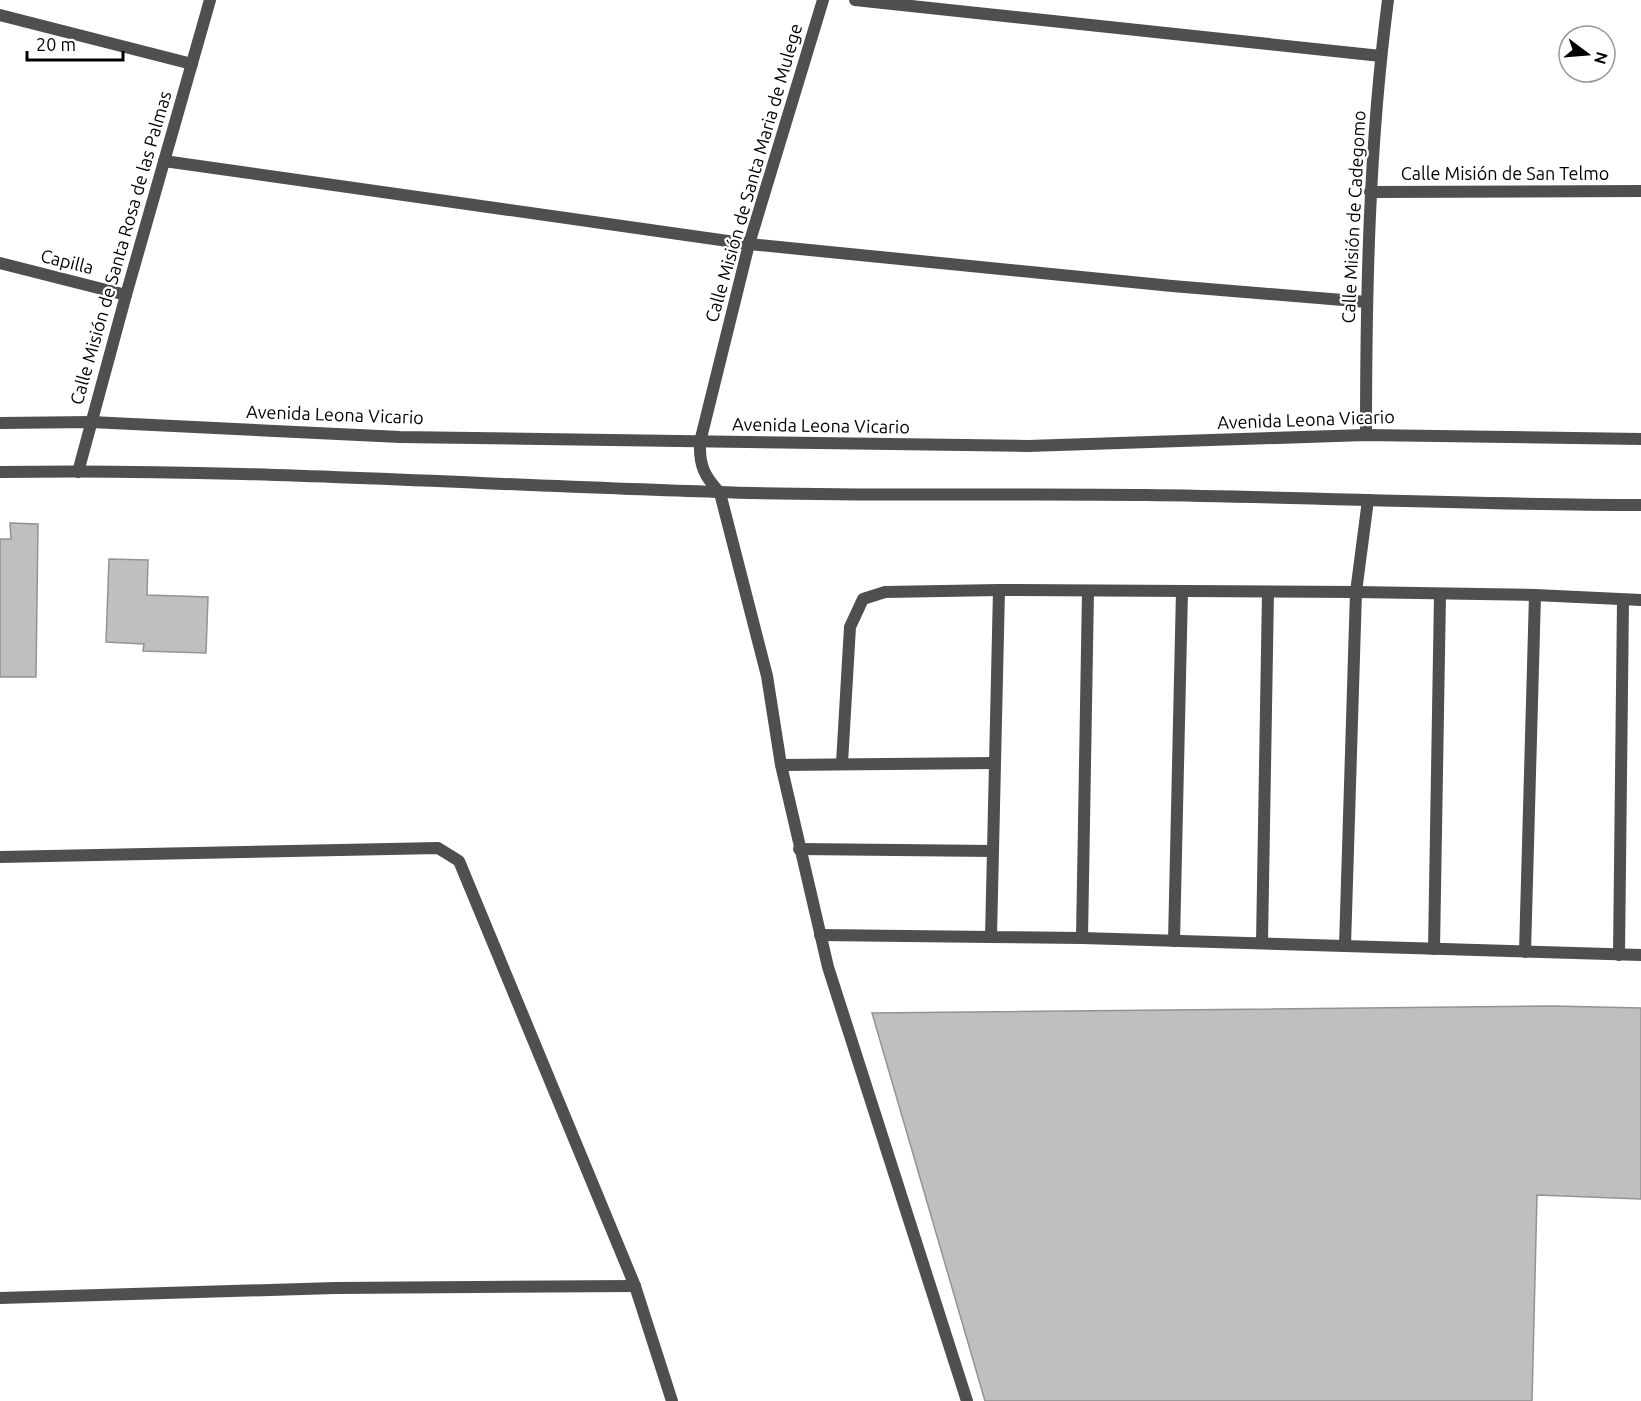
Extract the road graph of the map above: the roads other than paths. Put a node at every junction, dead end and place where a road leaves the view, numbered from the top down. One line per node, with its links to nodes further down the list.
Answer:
1 (210, 0): 7 (street, Calle Misión de Santa Rosa de las Palmas)
2 (823, 0): 11 (street, Calle Misión de Santa Maria de Mulege)
3 (855, 0): 6 (street)
4 (1388, 0): 6 (street, Calle Misión de Cadegomo)
5 (0, 15): 7 (street)
6 (1381, 56): 10 (street, Calle Misión de Cadegomo)
7 (192, 64): 8 (street, Calle Misión de Santa Rosa de las Palmas)
8 (164, 161): 11 (street); 13 (street, Calle Misión de Santa Rosa de las Palmas)
9 (1641, 191): 10 (street, Calle Misión de San Telmo)
10 (1370, 192): 14 (street, Calle Misión de Cadegomo)
11 (748, 244): 14 (street); 19 (street, Calle Misión de Santa Maria de Mulege)
12 (0, 263): 13 (street, Capilla)
13 (126, 295): 15 (street, Calle Misión de Santa Rosa de las Palmas)
14 (1367, 302): 17 (street, Calle Misión de Cadegomo)
15 (91, 422): 16 (street, Avenida Leona Vicario); 19 (street, Avenida Leona Vicario); 21 (street, Calle Misión de Santa Rosa de las Palmas)
16 (0, 423)
17 (1366, 435): 18 (street, Avenida Leona Vicario); 19 (street, Avenida Leona Vicario)
18 (1641, 439)
19 (700, 442): 22 (street, Calle Misión de Santa Maria de Mulege)
20 (0, 472): 21 (street)
21 (78, 472): 22 (street)
22 (720, 493): 23 (street); 36 (street, Calle Misión de Santa Maria de Mulege)
23 (1368, 500): 24 (street); 29 (street)
24 (1641, 505)
25 (999, 590): 26 (street); 34 (street); 35 (street)
26 (1088, 591): 27 (street); 42 (street)
27 (1182, 591): 28 (street); 43 (street)
28 (1268, 592): 29 (street); 44 (street)
29 (1356, 592): 30 (street); 45 (street)
30 (1440, 595): 31 (street); 46 (street)
31 (1535, 595): 32 (street); 47 (street)
32 (1623, 600): 33 (street); 48 (street)
33 (1641, 600)
34 (842, 763): 35 (street); 36 (street)
35 (994, 763): 38 (street)
36 (781, 765): 37 (street, Calle Misión de Santa Maria de Mulege)
37 (799, 849): 38 (street); 40 (street, Calle Misión de Santa Maria de Mulege)
38 (993, 851): 41 (street)
39 (0, 857): 50 (street)
40 (820, 935): 41 (street); 53 (street, Calle Misión de Santa Maria de Mulege)
41 (991, 937): 42 (street)
42 (1083, 938): 43 (street)
43 (1174, 941): 44 (street)
44 (1262, 943): 45 (street)
45 (1345, 946): 46 (street)
46 (1434, 949): 47 (street)
47 (1525, 952): 48 (street)
48 (1619, 955): 49 (street)
49 (1641, 955)
50 (635, 1286): 51 (street); 52 (street)
51 (0, 1299)
52 (672, 1401)
53 (967, 1401)

